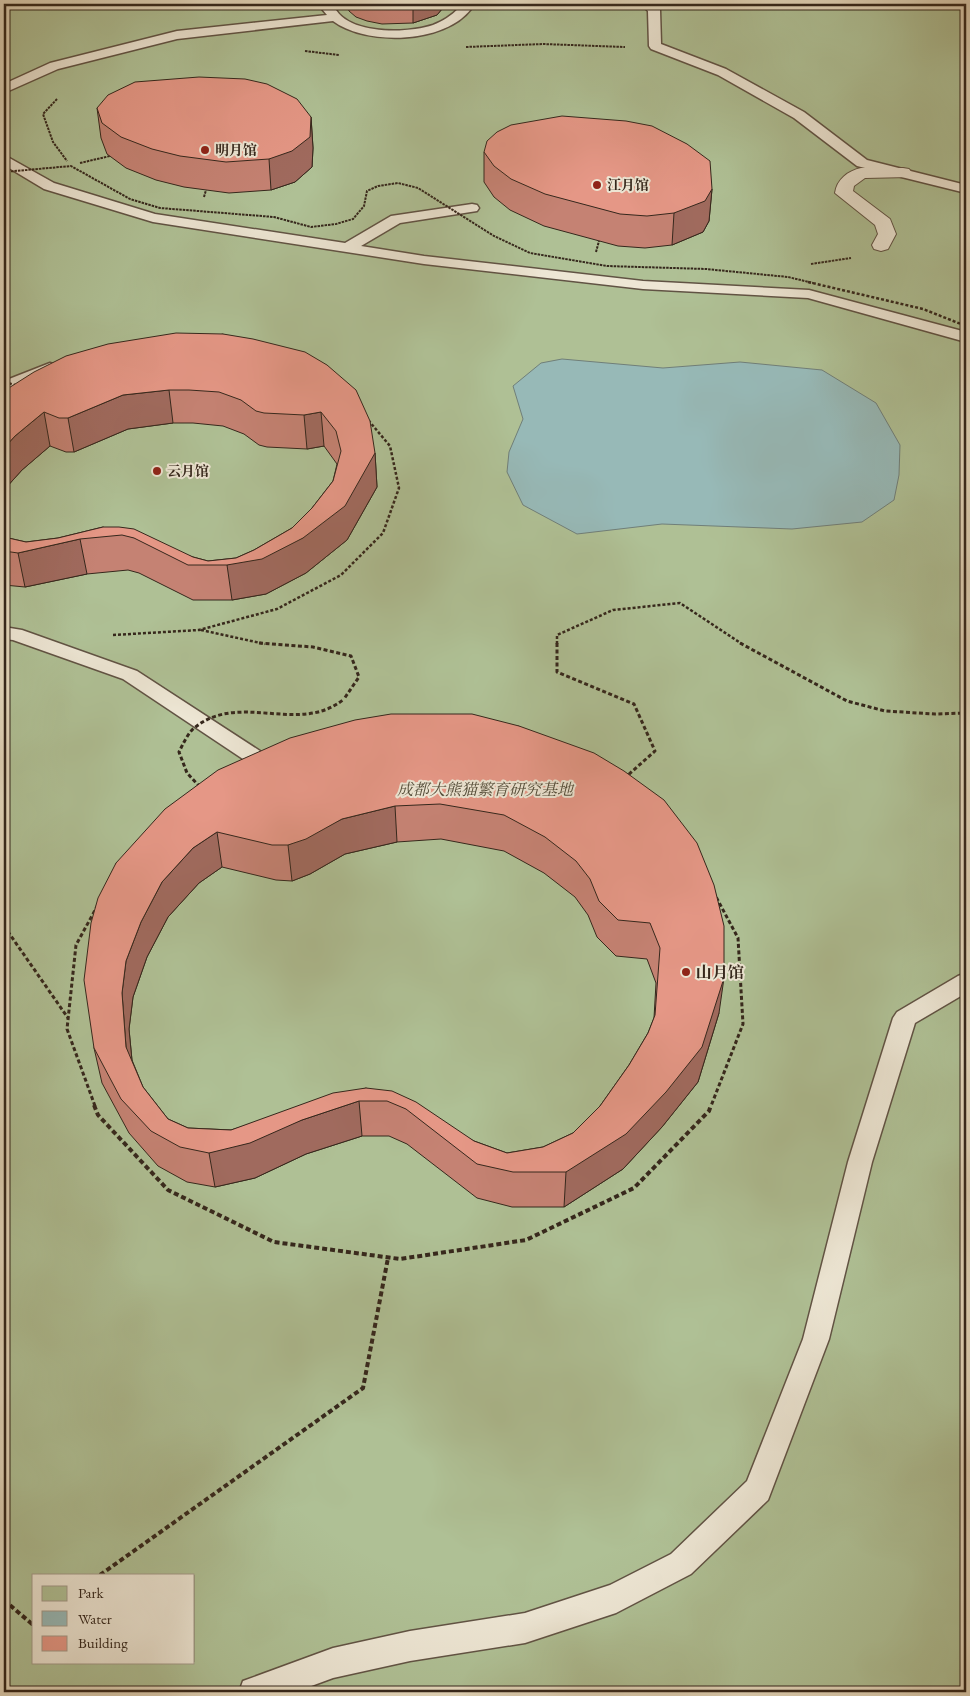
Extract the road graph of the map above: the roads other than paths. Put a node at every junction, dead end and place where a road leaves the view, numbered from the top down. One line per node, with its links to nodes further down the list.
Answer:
1 (330, 4): 4 (lane)
2 (464, 4): 4 (lane)
3 (647, 4): 7 (lane)
4 (333, 18): 5 (lane)
5 (4, 89)
6 (4, 159): 11 (lane)
7 (903, 173): 8 (lane); 10 (street)
8 (966, 189)
9 (472, 208): 11 (lane)
10 (881, 245)
11 (347, 248): 12 (lane)
12 (966, 337)
13 (62, 363): 14 (lane)
14 (4, 386)
15 (4, 633): 16 (lane)
16 (253, 756)
17 (966, 982): 18 (lane)
18 (254, 1692)

